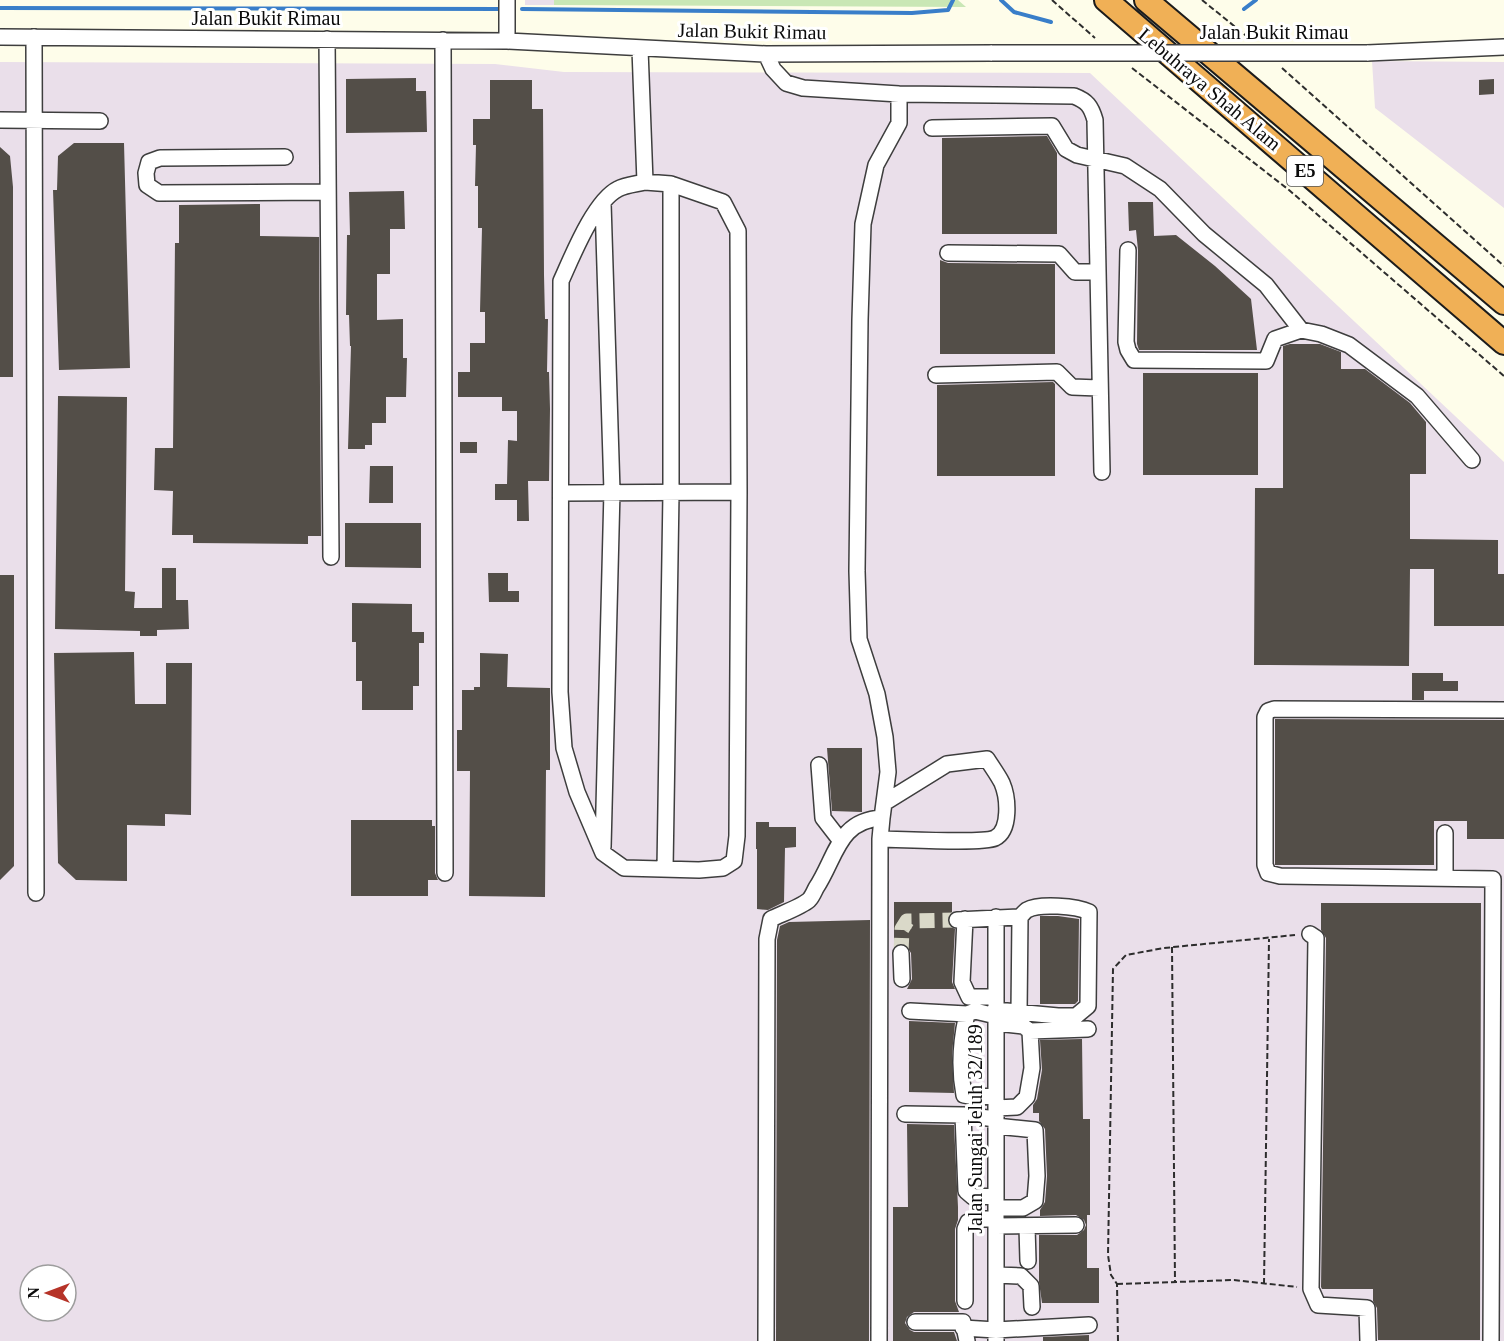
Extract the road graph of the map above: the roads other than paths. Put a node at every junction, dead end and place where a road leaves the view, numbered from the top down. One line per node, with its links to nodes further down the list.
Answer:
1 (507, 0): 8 (street)
2 (1106, 0): 28 (highway, Lebuhraya Shah Alam / E5)
3 (1146, 0): 26 (highway, Lebuhraya Shah Alam / E5)
4 (0, 37): 5 (street, Jalan Bukit Rimau)
5 (34, 37): 6 (street, Jalan Bukit Rimau); 14 (street)
6 (327, 39): 7 (street, Jalan Bukit Rimau); 21 (street)
7 (443, 40): 8 (street, Jalan Bukit Rimau); 46 (street)
8 (507, 41): 10 (street, Jalan Bukit Rimau)
9 (1504, 47): 11 (street, Jalan Bukit Rimau, bridge)
10 (640, 49): 11 (street, Jalan Bukit Rimau); 19 (street)
11 (766, 54): 12 (street)
12 (899, 94): 18 (street); 40 (street)
13 (0, 120): 14 (street)
14 (35, 120): 15 (street); 49 (street)
15 (100, 121)
16 (932, 128): 18 (street)
17 (285, 157): 21 (street)
18 (1096, 159): 25 (street); 27 (street)
19 (645, 182): 20 (street); 22 (street)
20 (671, 184): 34 (street); 36 (street)
21 (328, 192): 37 (street)
22 (603, 203): 33 (street); 35 (street)
23 (1128, 250): 27 (street)
24 (948, 254): 25 (street)
25 (1097, 272): 30 (street)
26 (1504, 303)
27 (1300, 330): 31 (street)
28 (1504, 342)
29 (936, 375): 30 (street)
30 (1099, 388): 32 (street)
31 (1472, 460)
32 (1102, 471)
33 (612, 491): 35 (street); 36 (street); 44 (street)
34 (740, 492): 36 (street); 45 (street)
35 (561, 493): 44 (street)
36 (671, 493): 45 (street)
37 (331, 557)
38 (1504, 710): 47 (street)
39 (819, 765): 43 (street)
40 (883, 810): 42 (street); 42 (street); 43 (street)
41 (1445, 833): 47 (street)
42 (880, 839): 77 (street)
43 (840, 840): 76 (street)
44 (603, 853): 45 (street)
45 (665, 869)
46 (445, 873)
47 (1445, 878): 48 (street)
48 (1499, 879): 79 (street)
49 (36, 893)
50 (996, 917): 51 (street); 56 (street, Jalan Sungai Jeluh 32/189); 56 (street)
51 (1020, 917): 57 (street); 57 (street)
52 (1310, 934): 78 (street)
53 (901, 953): 54 (street)
54 (902, 979)
55 (910, 1011): 58 (street)
56 (996, 1011): 57 (street); 58 (street); 60 (street); 61 (street, Jalan Sungai Jeluh 32/189)
57 (1019, 1012)
58 (967, 1014): 61 (street)
59 (1088, 1029): 60 (street)
60 (1030, 1031): 61 (street)
61 (996, 1112): 63 (street); 64 (street, Jalan Sungai Jeluh 32/189); 64 (street)
62 (905, 1114): 63 (street)
63 (963, 1114): 64 (street)
64 (996, 1212): 66 (street); 68 (street, Jalan Sungai Jeluh 32/189); 69 (street)
65 (1076, 1225): 66 (street)
66 (1027, 1227): 67 (street)
67 (1028, 1261)
68 (996, 1275): 70 (street); 75 (street, Jalan Sungai Jeluh 32/189)
69 (965, 1301)
70 (1032, 1307)
71 (915, 1322): 73 (street)
72 (1089, 1325): 74 (street)
73 (965, 1335): 75 (street)
74 (1029, 1335): 75 (street)
75 (996, 1336)
76 (766, 1341)
77 (879, 1341)
78 (1368, 1341)
79 (1491, 1341)

